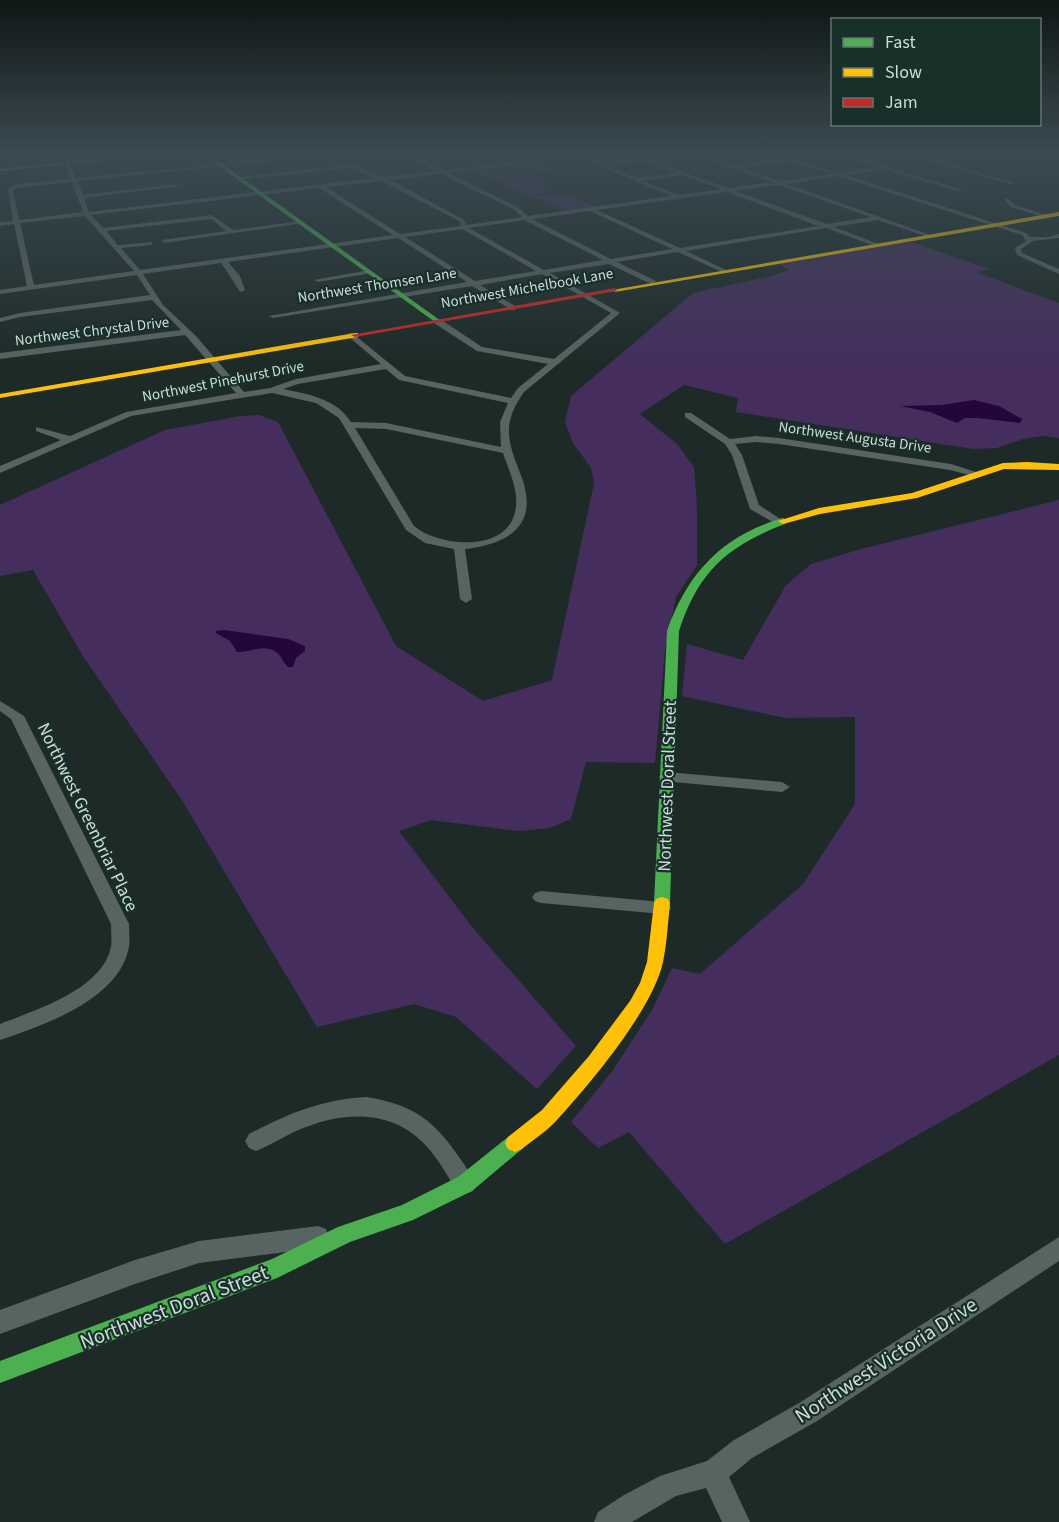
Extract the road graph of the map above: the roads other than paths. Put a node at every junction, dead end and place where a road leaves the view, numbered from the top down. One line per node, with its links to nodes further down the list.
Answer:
1 (17, 223): 41 (street)
2 (95, 223): 19 (street)
3 (161, 223): 19 (street)
4 (220, 223): 20 (street)
5 (301, 223): 20 (street); 28 (street)
6 (379, 223): 21 (street)
7 (463, 223): 18 (street)
8 (495, 223): 18 (street)
9 (534, 223): 32 (street)
10 (619, 223): 30 (street)
11 (817, 223): 17 (street)
12 (845, 223): 17 (street, Northwest Thomsen Lane)
13 (893, 223): 22 (street)
14 (989, 223): 16 (street)
15 (1006, 223): 16 (street, Northwest Michelbook Lane)
16 (995, 225): 22 (street, Northwest Michelbook Lane); 24 (street)
17 (825, 226): 27 (street); 30 (street, Northwest Thomsen Lane)
18 (465, 227): 21 (street); 36 (street)
19 (101, 230): 29 (street)
20 (232, 232): 25 (street)
21 (399, 236): 28 (street); 39 (street)
22 (930, 236): 27 (street, Northwest Michelbook Lane)
23 (1059, 236): 24 (street)
24 (1030, 239): 33 (street)
25 (164, 241)
26 (151, 243): 29 (street)
27 (877, 245): 34 (street, Northwest Michelbook Lane)
28 (333, 246): 31 (street); 35 (street)
29 (116, 248): 37 (street)
30 (678, 250): 32 (street, Northwest Thomsen Lane); 34 (street)
31 (223, 261): 37 (street); 42 (street)
32 (610, 261): 36 (street, Northwest Thomsen Lane); 40 (street)
33 (1058, 270)
34 (724, 271): 40 (street, Northwest Michelbook Lane)
35 (370, 272): 38 (street); 44 (street)
36 (542, 272): 39 (street, Northwest Thomsen Lane); 45 (street)
37 (139, 273): 41 (street); 46 (street)
38 (318, 280)
39 (474, 283): 44 (street, Northwest Thomsen Lane); 47 (street)
40 (653, 283): 45 (street, Northwest Michelbook Lane)
41 (31, 288): 43 (street)
42 (241, 290)
43 (0, 292)
44 (400, 295): 48 (street, Northwest Thomsen Lane); 50 (street)
45 (585, 295): 47 (street, Northwest Michelbook Lane); 55 (street)
46 (155, 297): 49 (street, Northwest Chrystal Drive); 51 (street)
47 (513, 308): 50 (street, Northwest Michelbook Lane)
48 (273, 316)
49 (0, 320)
50 (437, 321): 52 (street, Northwest Michelbook Lane); 55 (street)
51 (187, 332): 53 (street, Northwest Chrystal Drive); 54 (street)
52 (352, 335): 54 (street, Northwest Michelbook Lane); 56 (street)
53 (0, 356)
54 (212, 360): 58 (street); 59 (street, Northwest Michelbook Lane)
55 (554, 362): 60 (street)
56 (387, 366): 57 (street, Northwest Pinehurst Drive); 60 (street)
57 (272, 390): 58 (street, Northwest Pinehurst Drive); 62 (street)
58 (240, 393): 64 (street, Northwest Pinehurst Drive)
59 (0, 396)
60 (513, 401): 66 (street)
61 (688, 415): 65 (street)
62 (348, 425): 66 (street); 71 (street)
63 (39, 429): 64 (street)
64 (69, 439): 68 (street, Northwest Pinehurst Drive)
65 (728, 442): 69 (street, Northwest Augusta Drive); 70 (street)
66 (506, 450): 71 (street)
67 (1059, 467): 69 (street, Northwest Doral Street)
68 (0, 470)
69 (977, 474): 70 (street, Northwest Doral Street)
70 (778, 522): 74 (street, Northwest Doral Street)
71 (459, 546): 72 (street)
72 (466, 599)
73 (0, 705): 78 (street, Northwest Greenbriar Place)
74 (667, 777): 75 (street); 77 (street, Northwest Doral Street)
75 (782, 787)
76 (541, 897): 77 (street)
77 (662, 908): 80 (street, Northwest Doral Street)
78 (0, 1032)
79 (256, 1141): 80 (street)
80 (465, 1184): 81 (street, Northwest Doral Street)
81 (345, 1234): 83 (street, Northwest Doral Street); 84 (street, Northwest Doral Street)
82 (1059, 1248): 85 (street, Northwest Victoria Drive)
83 (0, 1322)
84 (0, 1372)
85 (713, 1473): 86 (street); 87 (street)
86 (608, 1522)
87 (736, 1522)

